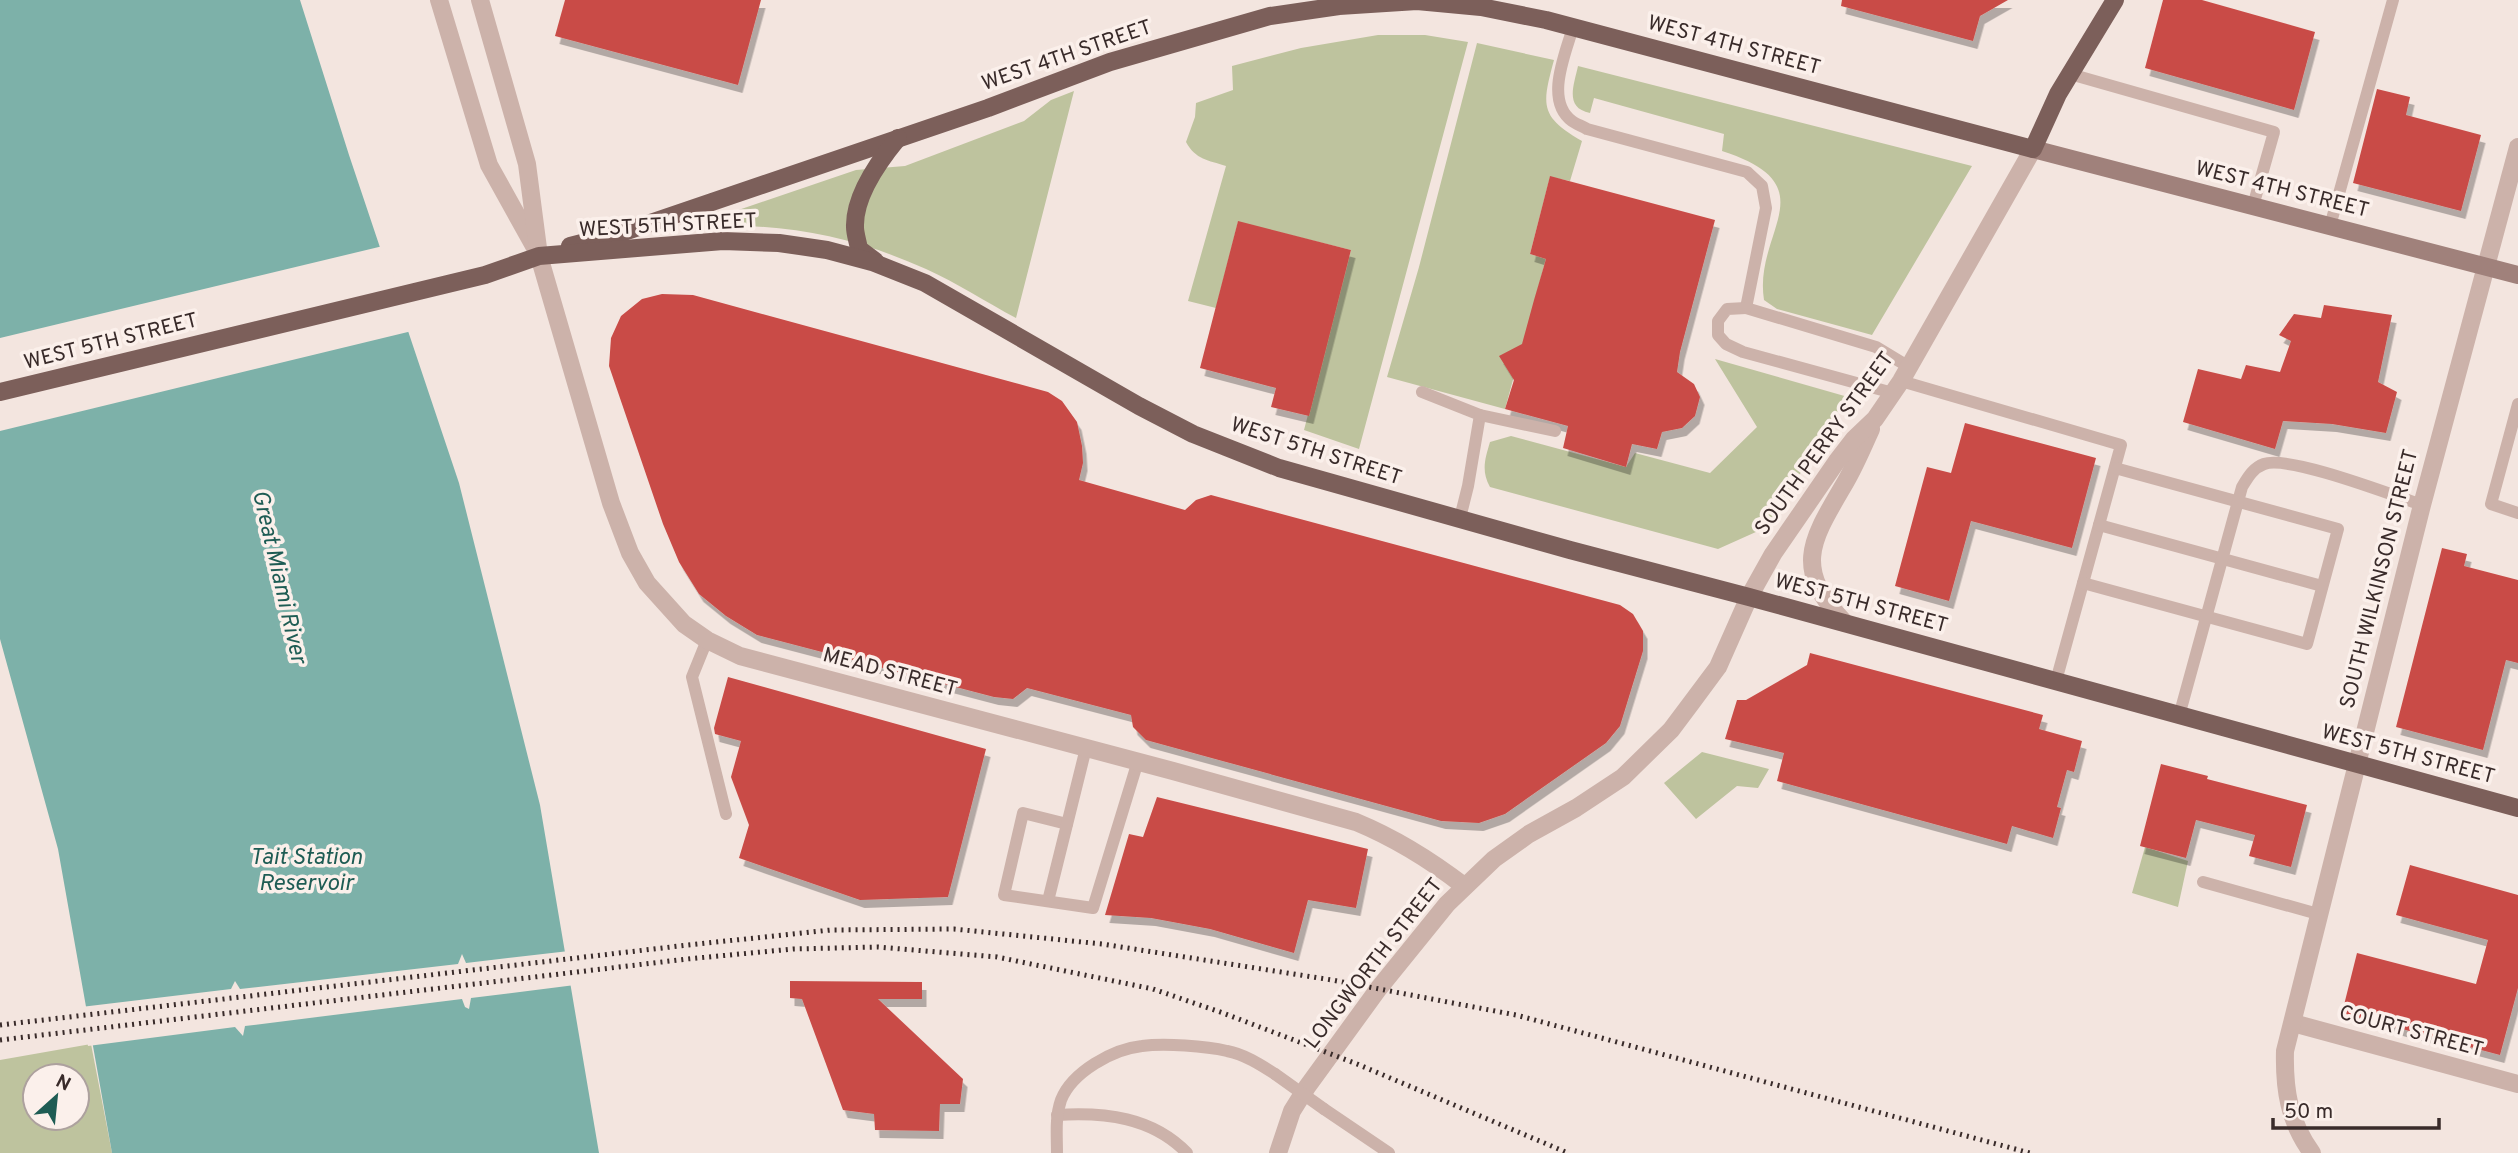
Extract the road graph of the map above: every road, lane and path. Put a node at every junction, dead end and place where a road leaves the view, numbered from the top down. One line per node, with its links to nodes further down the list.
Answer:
1 (439, 0): 12 (street)
2 (481, 0): 12 (street)
3 (2115, 0): 6 (main road, SOUTH PERRY STREET)
4 (2393, 0): 11 (lane)
5 (1573, 27): 7 (main road, WEST 4TH STREET); 9 (main road, WEST 4TH STREET); 16 (lane)
6 (2070, 74): 9 (main road, SOUTH PERRY STREET); 10 (lane)
7 (898, 138): 12 (main road, WEST 4TH STREET); 13 (main road)
8 (2518, 147): 14 (street, SOUTH WILKINSON STREET)
9 (2033, 149): 10 (main road, WEST 4TH STREET); 17 (street, SOUTH PERRY STREET)
10 (2253, 206): 11 (main road, WEST 4TH STREET)
11 (2330, 226): 14 (main road, WEST 4TH STREET)
12 (539, 256): 13 (main road, WEST 5TH STREET); 19 (main road, WEST 5TH STREET); 36 (street, MEAD STREET)
13 (880, 265): 28 (main road, WEST 5TH STREET)
14 (2487, 267): 15 (main road, WEST 4TH STREET); 26 (street, SOUTH WILKINSON STREET)
15 (2518, 275)
16 (1746, 308): 17 (lane); 17 (lane)
17 (1901, 380): 22 (street, SOUTH PERRY STREET); 24 (lane)
18 (1422, 392): 21 (lane)
19 (0, 393)
20 (2518, 404): 27 (lane)
21 (1479, 415): 23 (lane); 28 (lane)
22 (1875, 419): 33 (street, SOUTH PERRY STREET); 35 (street)
23 (1555, 432)
24 (2115, 468): 25 (lane); 29 (lane)
25 (2238, 502): 26 (lane); 30 (lane); 32 (lane)
26 (2421, 505): 41 (street, SOUTH WILKINSON STREET)
27 (2518, 513)
28 (1460, 518): 33 (main road, WEST 5TH STREET)
29 (2099, 525): 30 (lane); 31 (lane)
30 (2222, 559): 32 (lane); 34 (lane)
31 (2083, 583): 34 (lane); 37 (lane)
32 (2322, 586): 34 (lane)
33 (1749, 597): 35 (main road, WEST 5TH STREET); 42 (street, SOUTH PERRY STREET)
34 (2206, 617): 38 (lane)
35 (1844, 623): 37 (main road, WEST 5TH STREET)
36 (707, 640): 39 (street, MEAD STREET); 44 (lane)
37 (2056, 681): 38 (main road, WEST 5TH STREET)
38 (2179, 716): 41 (main road, WEST 5TH STREET)
39 (1086, 748): 40 (street, MEAD STREET); 45 (lane)
40 (1138, 761): 47 (street, MEAD STREET); 48 (lane)
41 (2356, 765): 43 (main road, WEST 5TH STREET); 49 (street, SOUTH WILKINSON STREET)
42 (1611, 785): 47 (street, LONGWORTH STREET)
43 (2518, 808)
44 (726, 814)
45 (1068, 824): 48 (lane); 48 (lane)
46 (2203, 882): 49 (lane)
47 (1464, 886): 55 (street, LONGWORTH STREET)
48 (1048, 901)
49 (2318, 914): 50 (street, SOUTH WILKINSON STREET)
50 (2293, 1023): 51 (street, COURT STREET); 57 (street, SOUTH WILKINSON STREET)
51 (2518, 1084)
52 (1057, 1115): 53 (lane); 54 (lane); 56 (lane, bridge)
53 (1057, 1153)
54 (1188, 1153)
55 (1278, 1153)
56 (1389, 1153)
57 (2312, 1153)

